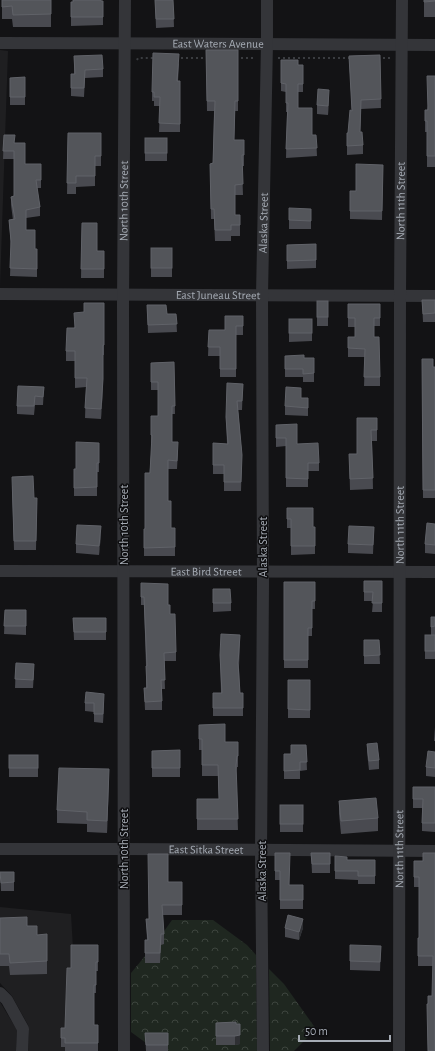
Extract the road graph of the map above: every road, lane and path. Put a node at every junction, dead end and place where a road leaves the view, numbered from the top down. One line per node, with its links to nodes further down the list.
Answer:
1 (125, 0): 6 (street, North 10th Street)
2 (267, 0): 5 (street, Alaska Street)
3 (402, 0): 7 (street, North 11th Street)
4 (0, 43): 6 (street, East Waters Avenue)
5 (267, 43): 6 (street, East Waters Avenue); 7 (street, East Waters Avenue); 21 (street, Alaska Street)
6 (125, 44): 20 (street, North 10th Street)
7 (402, 45): 8 (street, East Waters Avenue); 17 (street, North 11th Street)
8 (435, 45)
9 (159, 58): 18 (path)
10 (172, 58): 11 (path)
11 (209, 58)
12 (231, 58): 13 (path)
13 (253, 58)
14 (276, 58): 15 (path)
15 (354, 58)
16 (378, 58): 17 (path)
17 (402, 58): 22 (street, North 11th Street)
18 (136, 60)
19 (0, 294): 20 (street, East Juneau Street)
20 (123, 295): 21 (street, East Juneau Street); 25 (street, North 10th Street)
21 (262, 296): 22 (street, East Juneau Street); 26 (street, Alaska Street)
22 (400, 296): 23 (street, East Juneau Street); 27 (street, North 11th Street)
23 (435, 296)
24 (0, 571): 25 (street, East Bird Street)
25 (124, 571): 26 (street, East Bird Street); 29 (street, North 10th Street)
26 (263, 572): 27 (street, East Bird Street); 31 (street, Alaska Street)
27 (400, 572): 28 (street, East Bird Street); 32 (street, North 11th Street)
28 (435, 572)
29 (124, 848): 30 (street, East Sitka Street); 31 (street, East Sitka Street); 36 (street, North 10th Street)
30 (0, 849)
31 (261, 851): 32 (street, East Sitka Street); 37 (street, Alaska Street)
32 (400, 851): 33 (street, East Sitka Street); 38 (street, North 11th Street)
33 (435, 851)
34 (0, 993): 35 (street)
35 (22, 1051)
36 (124, 1051)
37 (263, 1051)
38 (399, 1051)

